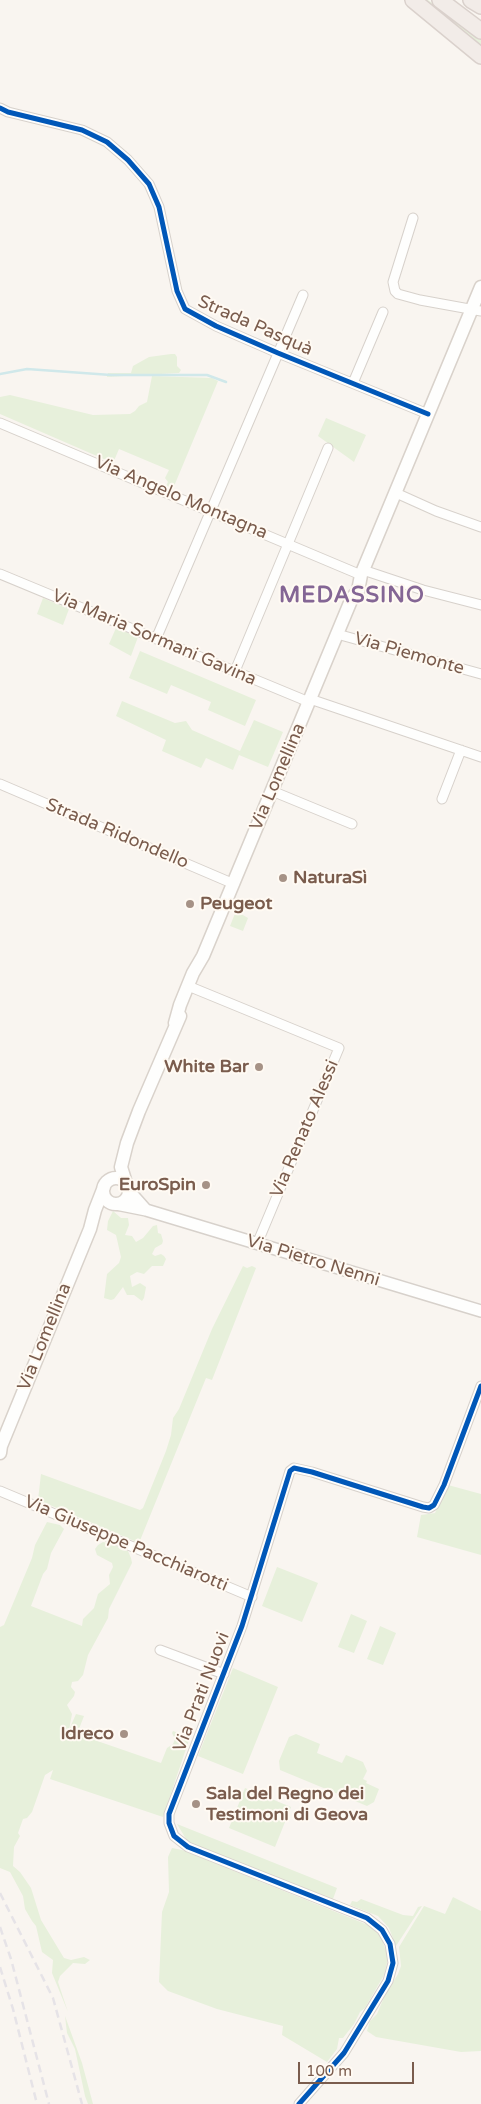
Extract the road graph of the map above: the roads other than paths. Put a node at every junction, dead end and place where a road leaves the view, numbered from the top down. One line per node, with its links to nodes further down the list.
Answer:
1 (413, 0): 6 (highway)
2 (440, 0): 5 (highway)
3 (471, 0): 4 (highway)
4 (481, 6)
5 (481, 31)
6 (481, 56)
7 (0, 108): 13 (street, Strada Pasquà)
8 (413, 218): 11 (street)
9 (481, 287): 11 (main road, Via Lomellina)
10 (303, 295): 13 (street)
11 (477, 310): 15 (main road, Via Lomellina)
12 (383, 312): 14 (street)
13 (278, 353): 14 (street, Strada Pasquà); 19 (street)
14 (353, 383): 15 (street, Strada Pasquà)
15 (428, 414): 18 (main road, Via Lomellina)
16 (0, 423): 19 (street, Via Angelo Montagna)
17 (328, 448): 21 (street)
18 (396, 493): 20 (street); 23 (main road, Via Lomellina)
19 (210, 512): 21 (street, Via Angelo Montagna); 26 (street)
20 (481, 527)
21 (288, 543): 23 (street, Via Angelo Montagna); 27 (street)
22 (0, 574): 26 (street, Via Maria Sormani Gavina)
23 (362, 574): 24 (street, Via Angelo Montagna); 25 (main road, Via Lomellina)
24 (481, 604)
25 (337, 634): 28 (street, Via Piemonte); 29 (main road, Via Lomellina)
26 (156, 639): 27 (street, Via Maria Sormani Gavina)
27 (234, 671): 29 (street, Via Maria Sormani Gavina)
28 (481, 674)
29 (309, 701): 30 (street, Via Maria Sormani Gavina); 33 (main road, Via Lomellina)
30 (461, 750): 31 (street, Via Maria Sormani Gavina); 34 (street)
31 (481, 757)
32 (0, 784): 36 (street, Strada Ridondello)
33 (272, 791): 35 (street); 36 (main road, Via Lomellina)
34 (442, 799)
35 (352, 824)
36 (234, 884): 37 (main road, Via Lomellina)
37 (203, 956): 38 (main road, Via Lomellina); 39 (main road, Via Lomellina)
38 (193, 988): 39 (main road, Via Lomellina); 46 (street, Via Renato Alessi)
39 (175, 1023): 40 (main road, Via Lomellina)
40 (139, 1111): 41 (main road, Via Lomellina); 42 (main road, Via Lomellina)
41 (106, 1185): 42 (main road); 43 (main road); 45 (main road, Via Lomellina)
42 (128, 1187): 43 (main road, Via Lomellina); 44 (street)
43 (114, 1204): 44 (street, Via Pietro Nenni); 45 (main road, Via Lomellina)
44 (146, 1210): 46 (street, Via Pietro Nenni)
45 (90, 1229): 49 (main road, Via Lomellina)
46 (257, 1244): 47 (street, Via Pietro Nenni)
47 (481, 1311)
48 (481, 1386): 52 (street, Via Prati Nuovi)
49 (0, 1446): 50 (main road, Via Lomellina)
50 (0, 1453)
51 (0, 1491): 52 (street, Via Giuseppe Pacchiarotti)
52 (252, 1597): 54 (street, Via Prati Nuovi)
53 (160, 1650): 54 (street)
54 (224, 1674): 55 (street, Via Prati Nuovi)
55 (299, 2104)

